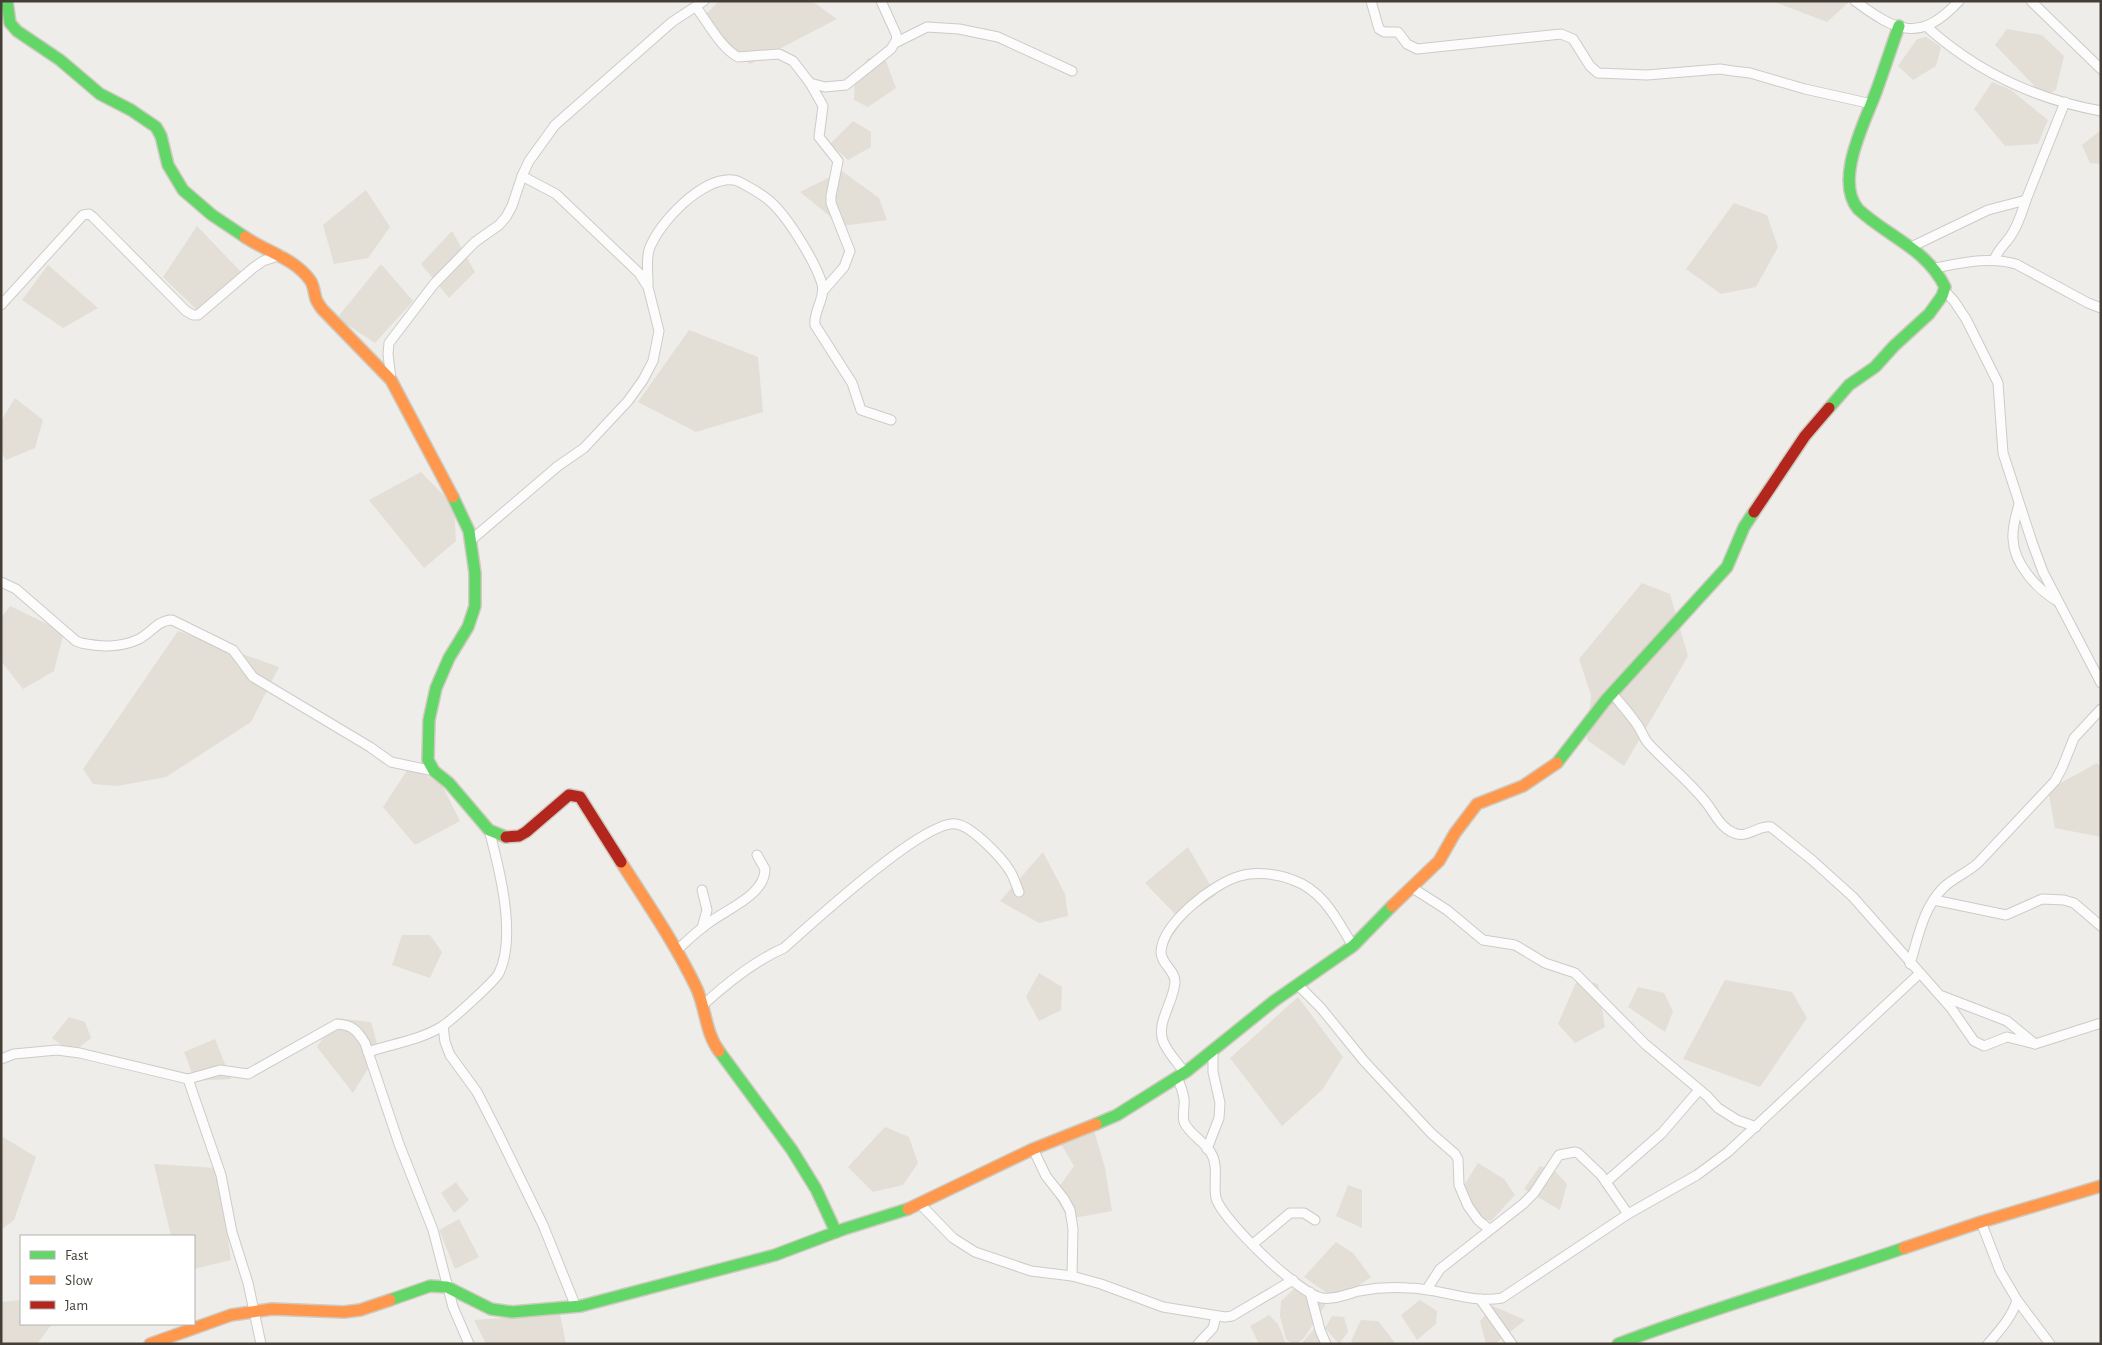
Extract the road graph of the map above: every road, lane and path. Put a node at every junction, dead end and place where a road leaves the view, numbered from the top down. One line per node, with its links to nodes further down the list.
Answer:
1 (7, 1): 21 (street)
2 (704, 1): 8 (street)
3 (881, 1): 11 (street)
4 (1371, 1): 16 (street)
5 (1855, 1): 9 (street)
6 (1959, 1): 10 (street)
7 (2031, 1): 12 (street)
8 (696, 7): 14 (street); 18 (street)
9 (1899, 26): 10 (street); 16 (street)
10 (1927, 27): 15 (street)
11 (896, 43): 13 (street); 14 (street)
12 (2101, 69)
13 (1072, 71)
14 (810, 83): 26 (street)
15 (2065, 102): 17 (street); 19 (street)
16 (1872, 104): 20 (street)
17 (2101, 111)
18 (522, 176): 24 (street); 29 (street)
19 (2026, 200): 20 (street); 22 (street)
20 (1911, 247): 23 (street)
21 (281, 255): 27 (street); 29 (street)
22 (1994, 260): 23 (street); 28 (street)
23 (1935, 268): 25 (street)
24 (648, 287): 26 (street); 32 (street)
25 (1944, 290): 31 (street); 36 (street)
26 (823, 291): 30 (street)
27 (1, 305)
28 (2101, 308)
29 (391, 380): 32 (street)
30 (890, 420)
31 (2019, 504): 34 (street); 34 (street)
32 (470, 541): 38 (street)
33 (1, 582): 38 (street)
34 (2057, 601): 35 (street)
35 (2101, 683)
36 (1612, 693): 41 (street); 49 (street)
37 (2101, 710): 44 (street)
38 (434, 771): 39 (street)
39 (489, 830): 48 (street); 55 (street)
40 (758, 855): 46 (street)
41 (1411, 886): 47 (street); 62 (street)
42 (702, 890): 46 (street)
43 (1019, 892): 53 (street)
44 (1934, 900): 45 (street); 49 (street)
45 (2101, 926)
46 (702, 928): 48 (street)
47 (1353, 946): 51 (street); 60 (street)
48 (677, 950): 53 (street)
49 (1910, 964): 50 (street)
50 (1919, 974): 52 (street); 63 (street)
51 (1298, 984): 57 (street); 72 (street)
52 (1939, 996): 56 (street); 56 (street)
53 (703, 1004): 73 (street)
54 (2101, 1023): 56 (street)
55 (443, 1026): 58 (street); 82 (street)
56 (2035, 1044)
57 (1213, 1051): 60 (street); 65 (street)
58 (368, 1052): 61 (street); 77 (street)
59 (1, 1059): 61 (street)
60 (1181, 1075): 64 (street); 65 (street)
61 (188, 1079): 83 (street)
62 (1699, 1090): 63 (street); 66 (street)
63 (1756, 1127): 69 (street)
64 (1033, 1149): 68 (street); 75 (street)
65 (1207, 1149): 74 (street)
66 (1606, 1182): 69 (street); 72 (street)
67 (2101, 1186): 71 (street)
68 (920, 1204): 73 (street); 75 (street)
69 (1628, 1214): 80 (street)
70 (1315, 1220): 74 (street)
71 (1981, 1222): 81 (street); 91 (street)
72 (1489, 1229): 78 (street)
73 (836, 1232): 82 (street)
74 (1253, 1244): 76 (street)
75 (1072, 1276): 84 (street)
76 (1293, 1280): 79 (street); 84 (street)
77 (447, 1287): 82 (street); 83 (street); 87 (street)
78 (1427, 1289): 79 (street); 80 (street)
79 (1310, 1292): 89 (street)
80 (1480, 1299): 90 (street)
81 (2017, 1300): 92 (street); 93 (street)
82 (576, 1307)
83 (254, 1311): 85 (street); 86 (street)
84 (1216, 1316): 88 (street)
85 (150, 1344)
86 (261, 1344)
87 (469, 1344)
88 (1198, 1344)
89 (1326, 1344)
90 (1512, 1344)
91 (1618, 1344)
92 (1988, 1344)
93 (2050, 1344)

